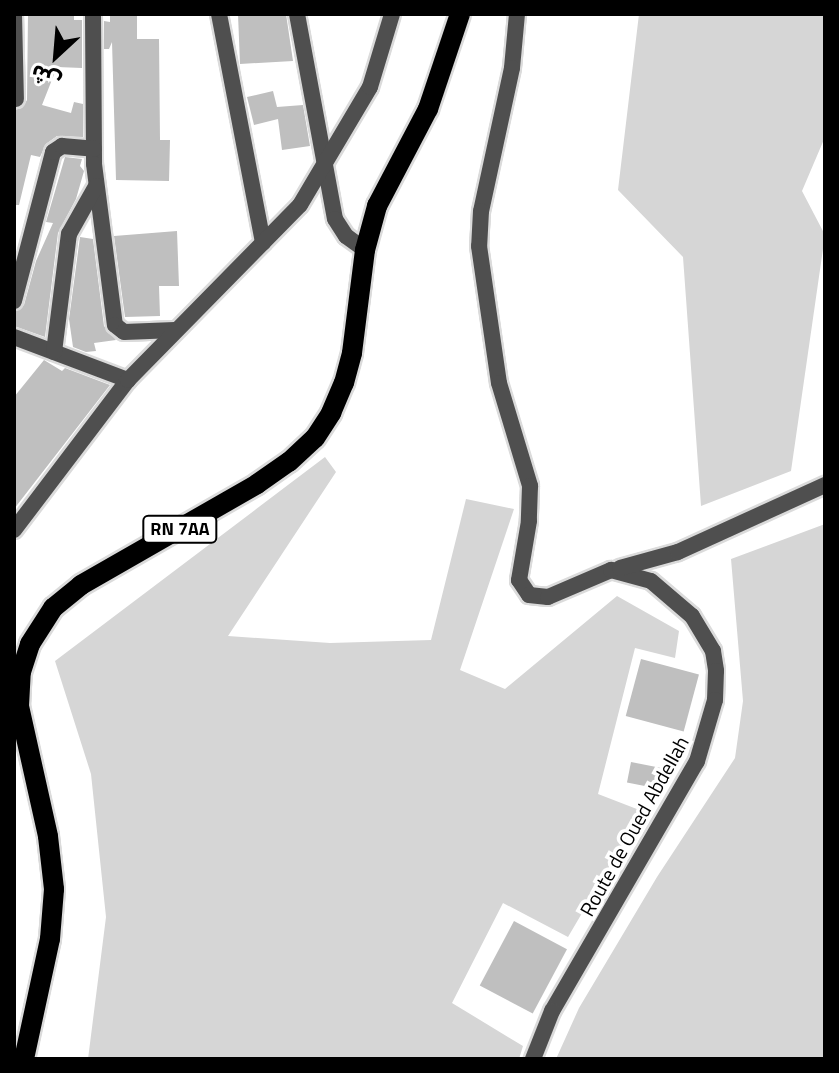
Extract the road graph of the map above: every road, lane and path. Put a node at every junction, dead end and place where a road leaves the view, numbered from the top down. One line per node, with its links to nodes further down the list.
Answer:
1 (14, 14): 8 (street)
2 (93, 14): 9 (street)
3 (219, 14): 12 (street)
4 (297, 14): 10 (street)
5 (392, 14): 10 (street)
6 (460, 14): 13 (main road, RN 7AA)
7 (517, 14): 21 (street)
8 (16, 99)
9 (94, 149): 11 (street); 14 (street)
10 (327, 163): 12 (street); 13 (street)
11 (96, 186): 15 (street); 17 (street)
12 (263, 243): 15 (street)
13 (365, 250): 22 (main road, RN 7AA)
14 (14, 301)
15 (175, 330): 18 (street)
16 (14, 337): 17 (street)
17 (54, 352): 18 (street)
18 (128, 380): 20 (street)
19 (825, 485): 21 (street)
20 (14, 530)
21 (611, 570): 23 (street, Route de Oued Abdellah)
22 (24, 1059)
23 (533, 1059)

